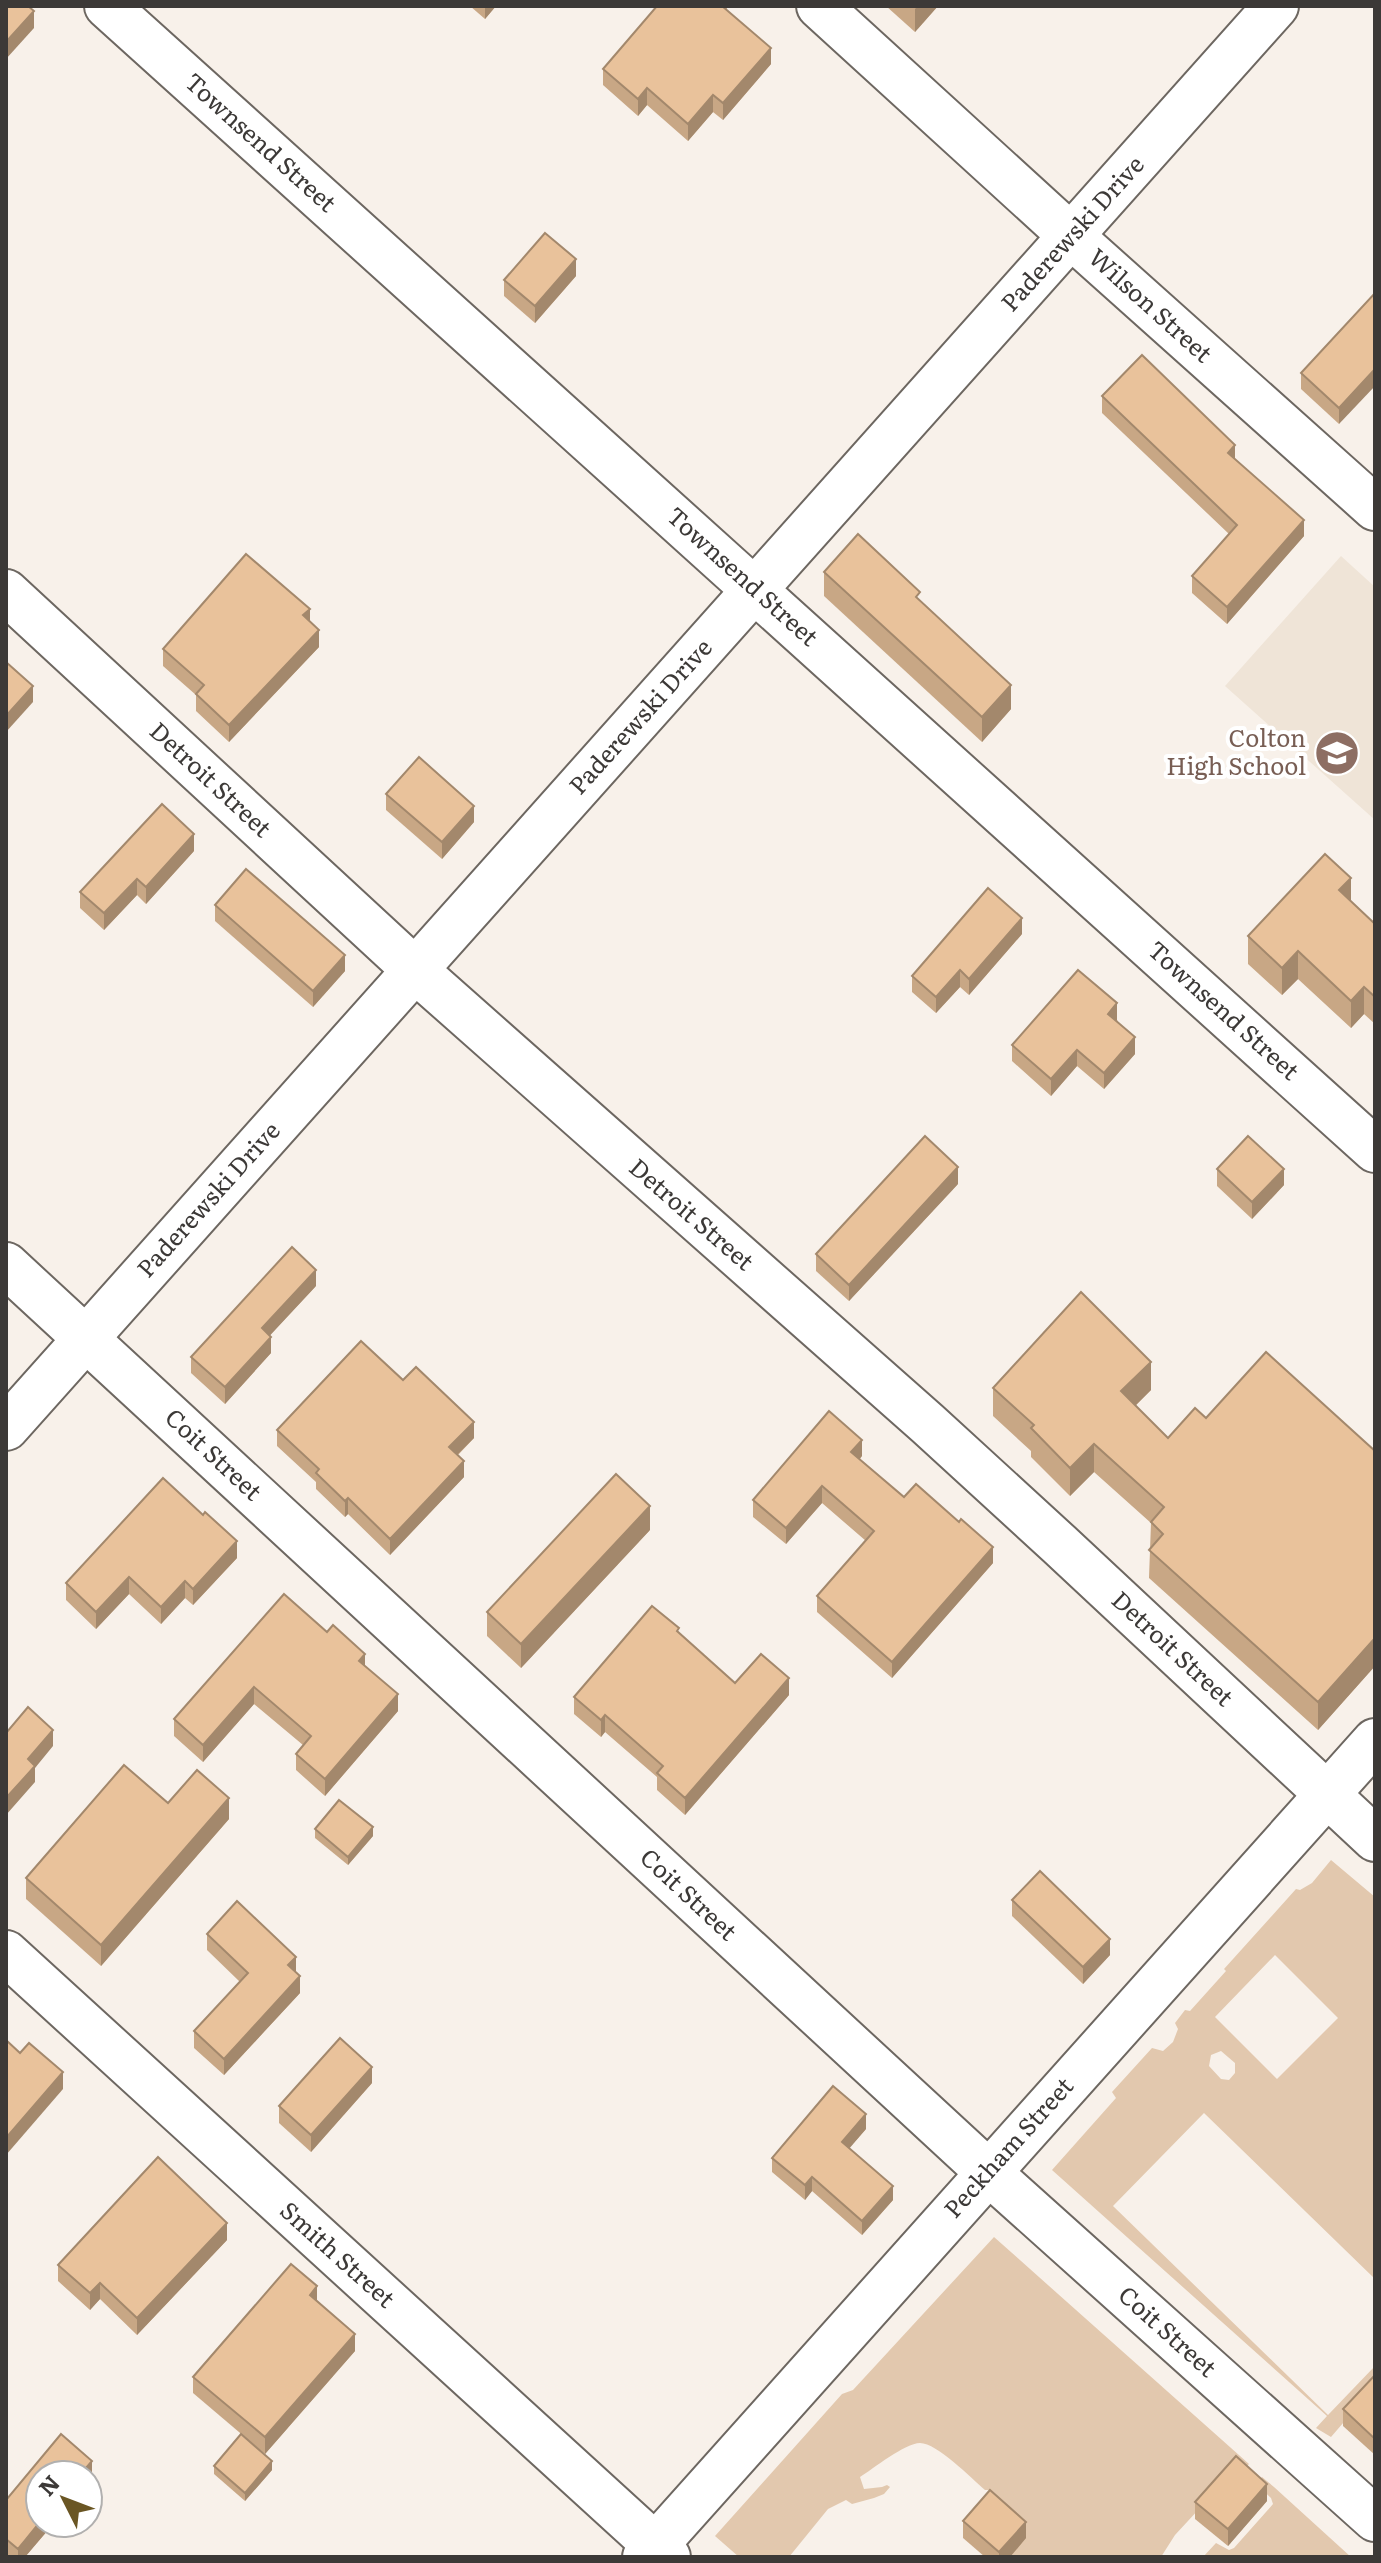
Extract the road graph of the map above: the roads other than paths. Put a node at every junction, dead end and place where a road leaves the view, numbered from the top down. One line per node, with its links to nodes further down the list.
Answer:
1 (107, 6): 6 (street, Townsend Street)
2 (819, 6): 4 (street, Wilson Street)
3 (1276, 6): 4 (street, Paderewski Drive)
4 (1071, 236): 5 (street, Wilson Street); 6 (street, Paderewski Drive)
5 (1375, 508)
6 (756, 589): 8 (street, Paderewski Drive); 9 (street, Townsend Street)
7 (6, 592): 8 (street, Detroit Street)
8 (415, 970): 11 (street, Paderewski Drive); 14 (street, Detroit Street)
9 (1375, 1150)
10 (6, 1265): 11 (street, Coit Street)
11 (86, 1338): 12 (street, Paderewski Drive); 17 (street, Coit Street)
12 (6, 1428)
13 (1375, 1741): 14 (street, Peckham Street)
14 (1327, 1792): 15 (street, Detroit Street); 17 (street, Peckham Street)
15 (1375, 1839)
16 (6, 1953): 19 (street, Smith Street)
17 (988, 2172): 18 (street, Coit Street); 19 (street, Peckham Street)
18 (1375, 2519)
19 (656, 2553)

